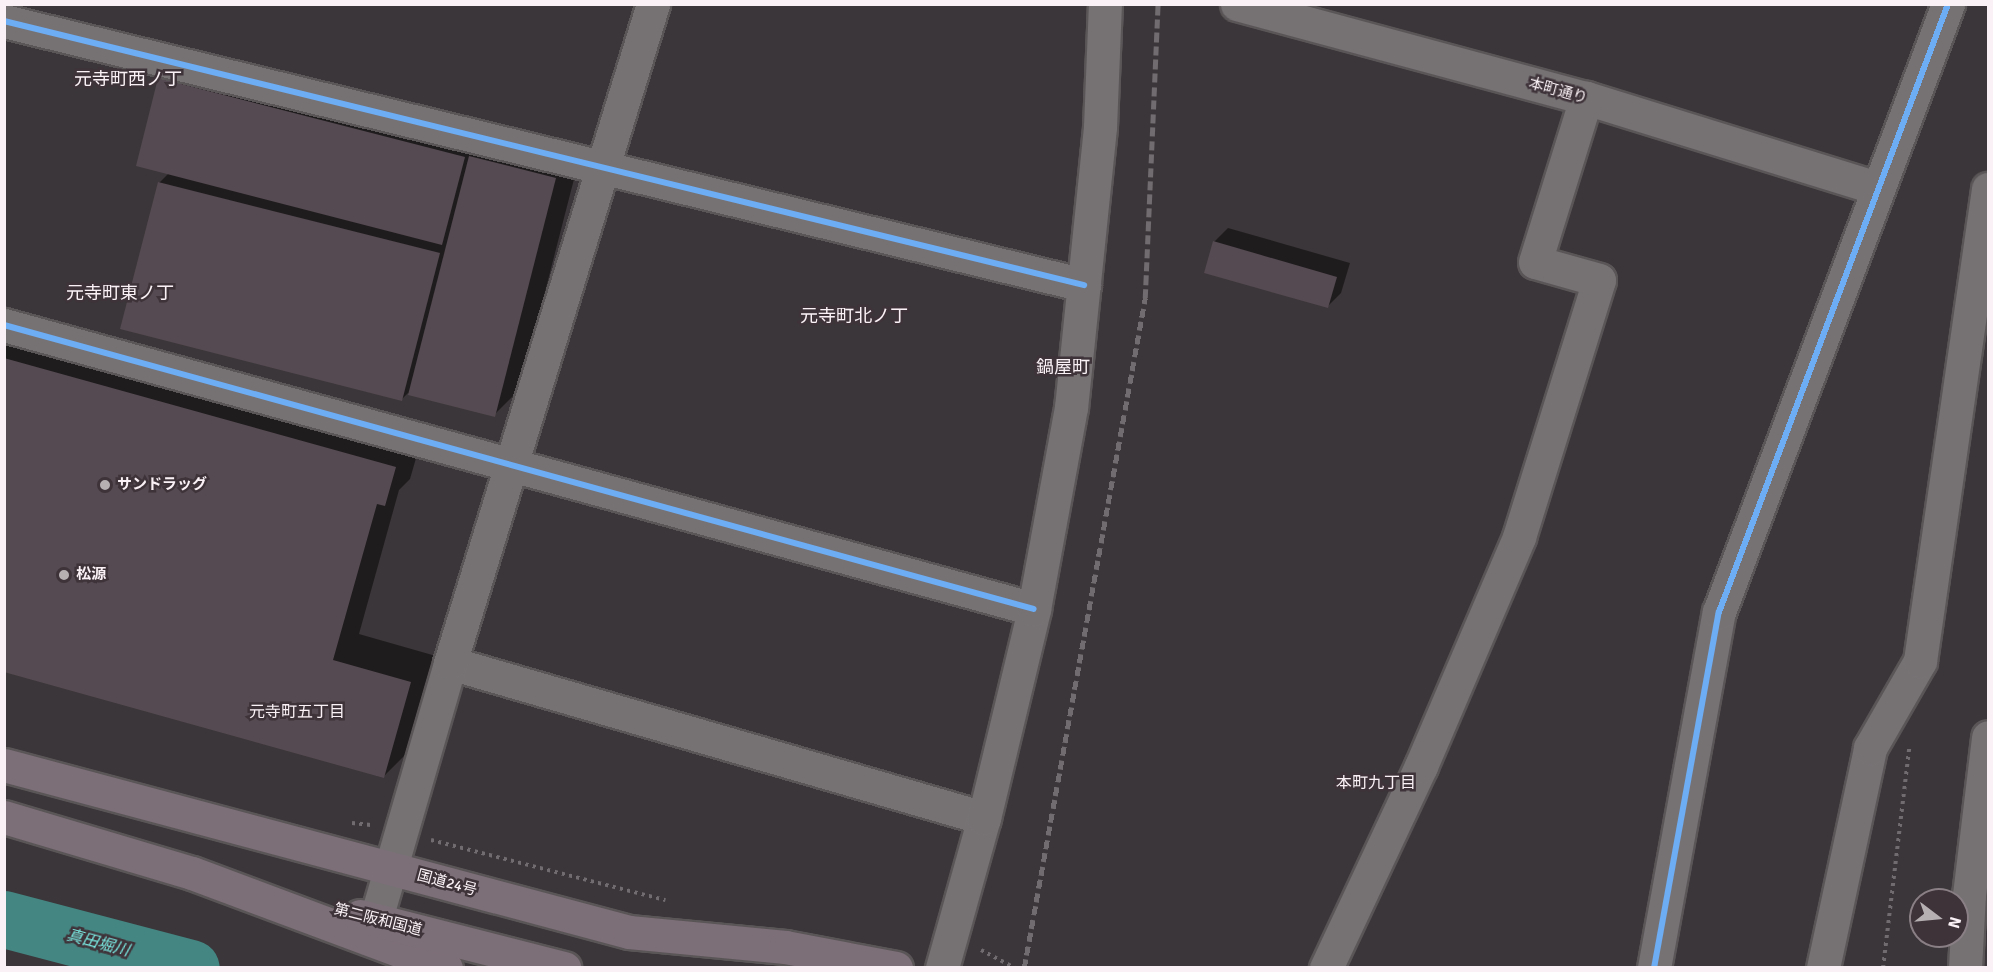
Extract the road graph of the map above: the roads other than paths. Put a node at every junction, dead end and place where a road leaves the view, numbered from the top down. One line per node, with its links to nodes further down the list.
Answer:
1 (653, 4): 7 (street)
2 (1105, 4): 10 (street)
3 (1237, 4): 6 (street, 本町通り)
4 (1948, 4): 8 (street)
5 (4, 21): 7 (street)
6 (1586, 98): 8 (street, 本町通り); 27 (street)
7 (602, 165): 10 (street); 12 (street)
8 (1876, 188): 28 (street)
9 (1989, 189): 29 (street)
10 (1084, 285): 13 (street)
11 (4, 326): 12 (street)
12 (512, 466): 13 (street); 14 (street)
13 (1034, 609): 18 (street)
14 (450, 663): 18 (street); 19 (street)
15 (1989, 737): 30 (street)
16 (4, 765): 19 (highway, 国道24号)
17 (4, 817): 20 (highway)
18 (984, 818): 22 (street)
19 (390, 868): 20 (street); 21 (highway, 国道24号)
20 (373, 930): 23 (highway); 24 (highway, 第二阪和国道)
21 (629, 932): 25 (highway); 26 (highway, 国道24号)
22 (946, 954)
23 (446, 968)
24 (564, 968)
25 (765, 968)
26 (896, 968)
27 (1326, 968)
28 (1654, 968)
29 (1823, 968)
30 (1965, 968)

